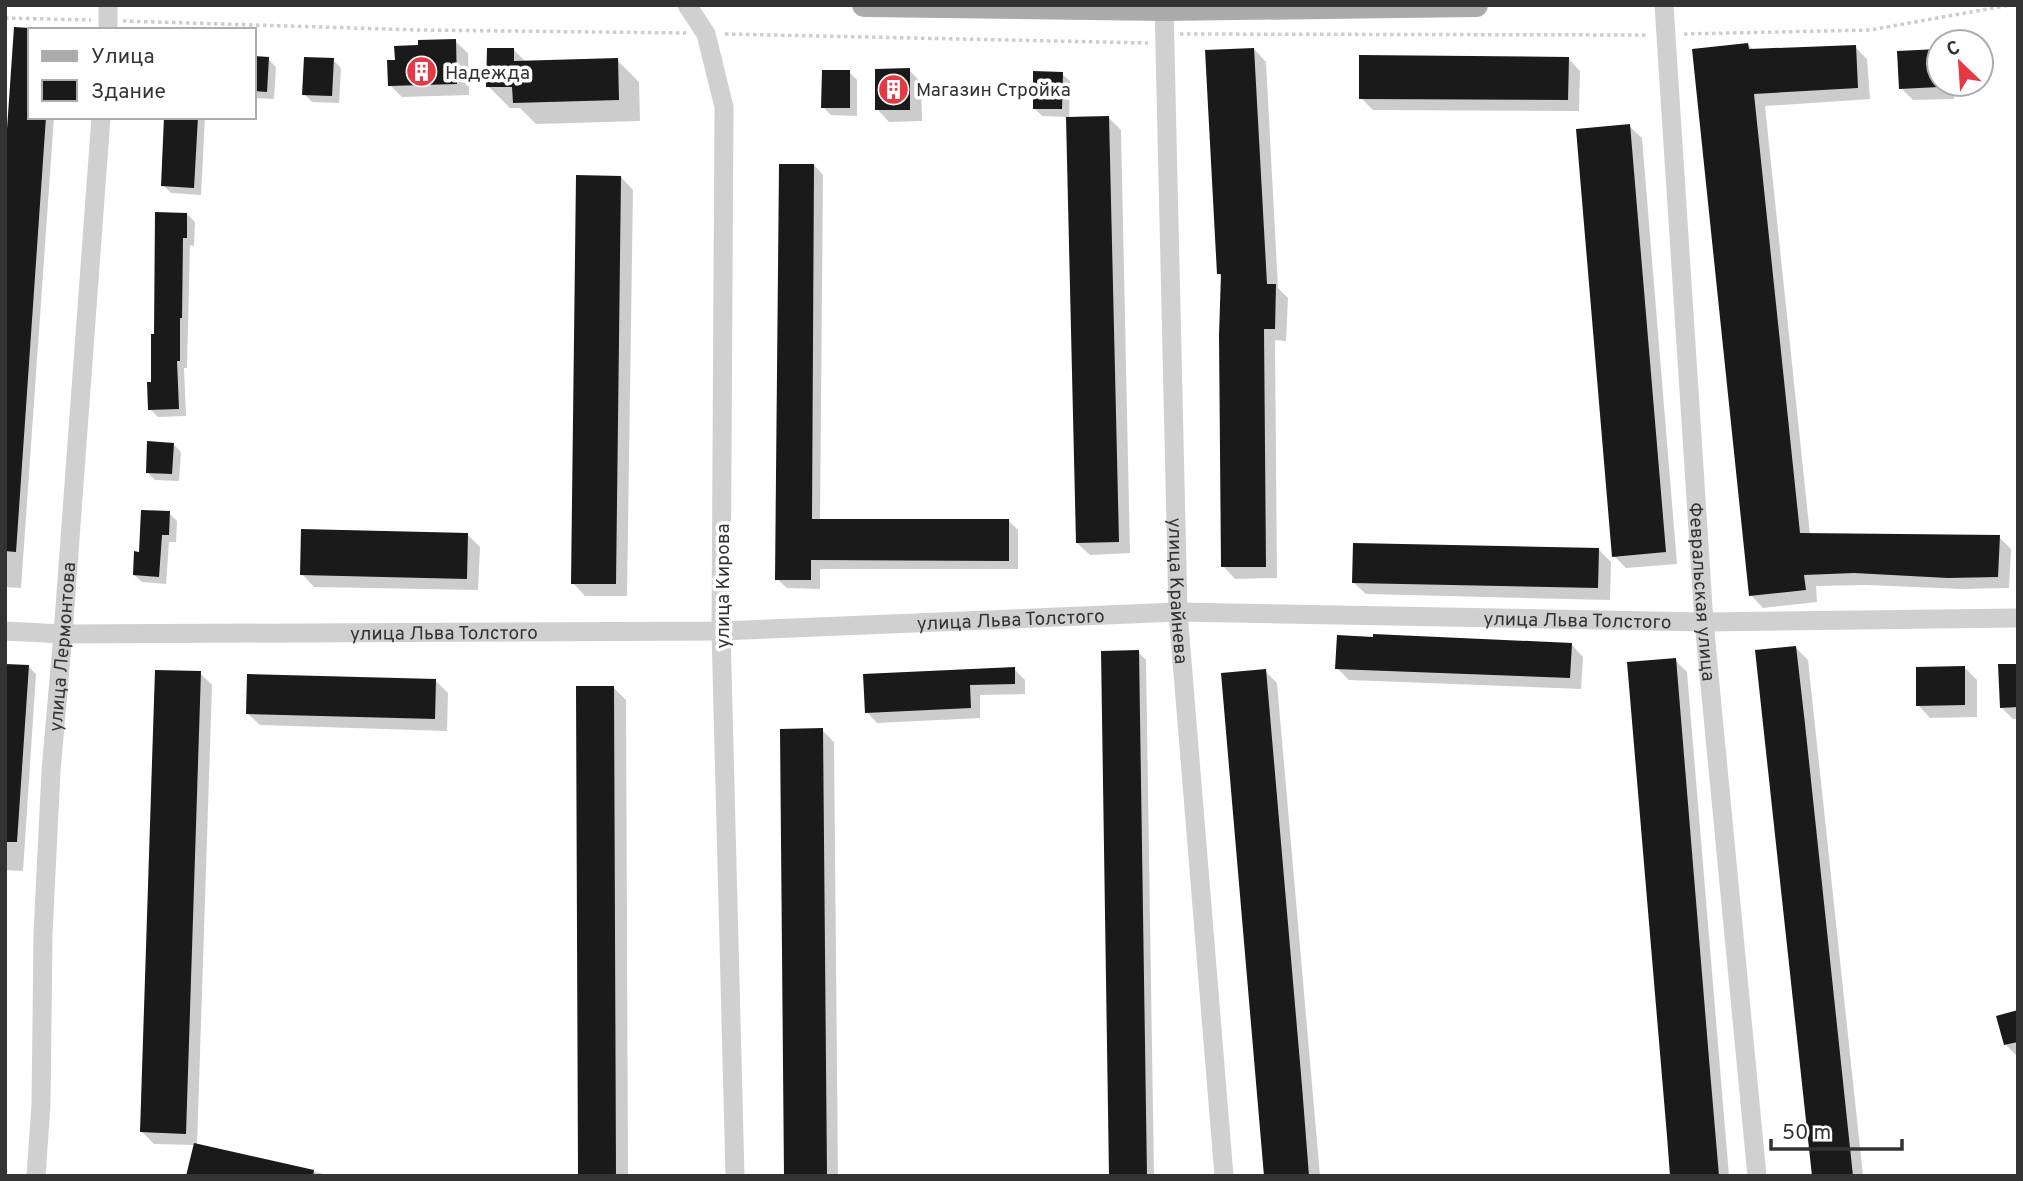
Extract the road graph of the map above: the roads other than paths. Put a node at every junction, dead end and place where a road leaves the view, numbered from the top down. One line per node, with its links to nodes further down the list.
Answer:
1 (687, 5): 11 (street, улица Кирова)
2 (864, 5): 5 (main road)
3 (1476, 5): 5 (main road)
4 (1664, 5): 9 (street, Февральская улица)
5 (1164, 7): 7 (street, улица Крайнева)
6 (101, 119): 12 (street, улица Лермонтова)
7 (1178, 612): 9 (street, улица Льва Толстого); 11 (street, улица Льва Толстого); 15 (street, улица Крайнева)
8 (2018, 618): 9 (street, улица Льва Толстого)
9 (1704, 622): 16 (street, Февральская улица)
10 (5, 631): 12 (street, улица Льва Толстого)
11 (721, 632): 12 (street, улица Льва Толстого); 14 (street, улица Кирова)
12 (64, 634): 13 (street, улица Лермонтова)
13 (36, 1176)
14 (735, 1176)
15 (1224, 1176)
16 (1757, 1176)

